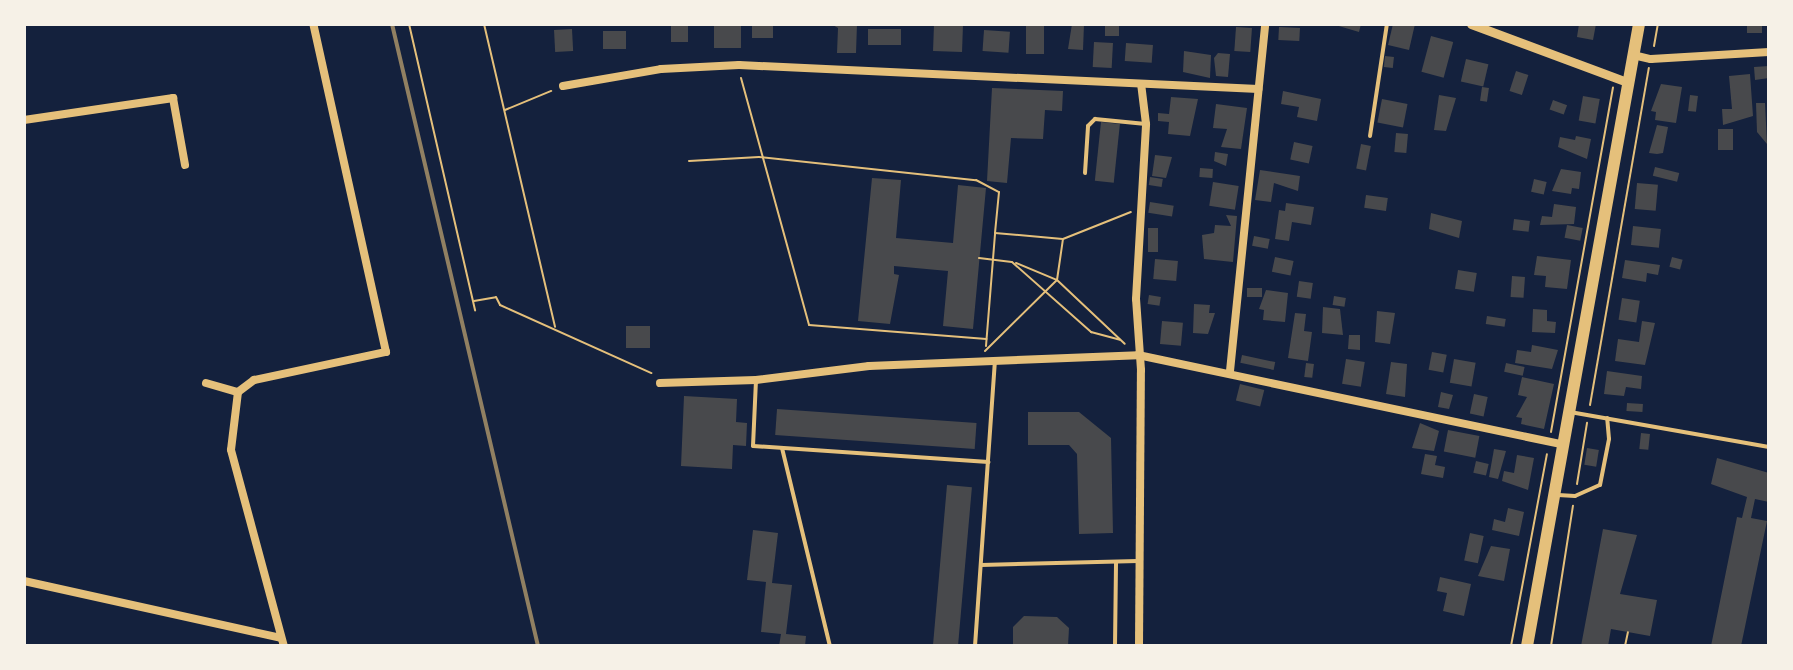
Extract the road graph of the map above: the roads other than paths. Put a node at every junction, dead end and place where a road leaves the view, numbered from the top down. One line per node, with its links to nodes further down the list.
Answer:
1 (313, 24): 23 (street)
2 (1265, 24): 11 (street)
3 (1387, 24): 14 (lane)
4 (1471, 24): 8 (street)
5 (1639, 24): 7 (main road)
6 (1769, 52): 7 (street)
7 (1633, 55): 8 (main road)
8 (1621, 80): 24 (main road)
9 (563, 86): 10 (street)
10 (1141, 86): 11 (street); 13 (street)
11 (1258, 89): 19 (street)
12 (24, 120): 15 (street)
13 (1146, 124): 16 (lane); 17 (street)
14 (1370, 136)
15 (185, 165)
16 (1085, 173)
17 (1138, 355): 18 (street); 19 (street); 31 (street)
18 (990, 360): 20 (street); 29 (lane)
19 (1230, 371): 26 (street)
20 (756, 380): 22 (street); 28 (lane)
21 (206, 383): 23 (street)
22 (660, 383)
23 (238, 392): 35 (street)
24 (1570, 412): 25 (lane); 26 (main road)
25 (1607, 418): 27 (lane); 30 (lane)
26 (1564, 445): 30 (main road)
27 (1769, 447)
28 (782, 448): 29 (lane); 36 (lane)
29 (988, 462): 33 (lane)
30 (1555, 494): 40 (main road)
31 (1140, 561): 32 (lane); 39 (street)
32 (1116, 562): 33 (lane); 38 (lane)
33 (981, 565): 37 (lane)
34 (24, 581): 35 (street)
35 (282, 642)
36 (830, 646)
37 (975, 646)
38 (1115, 646)
39 (1139, 646)
40 (1527, 646)

